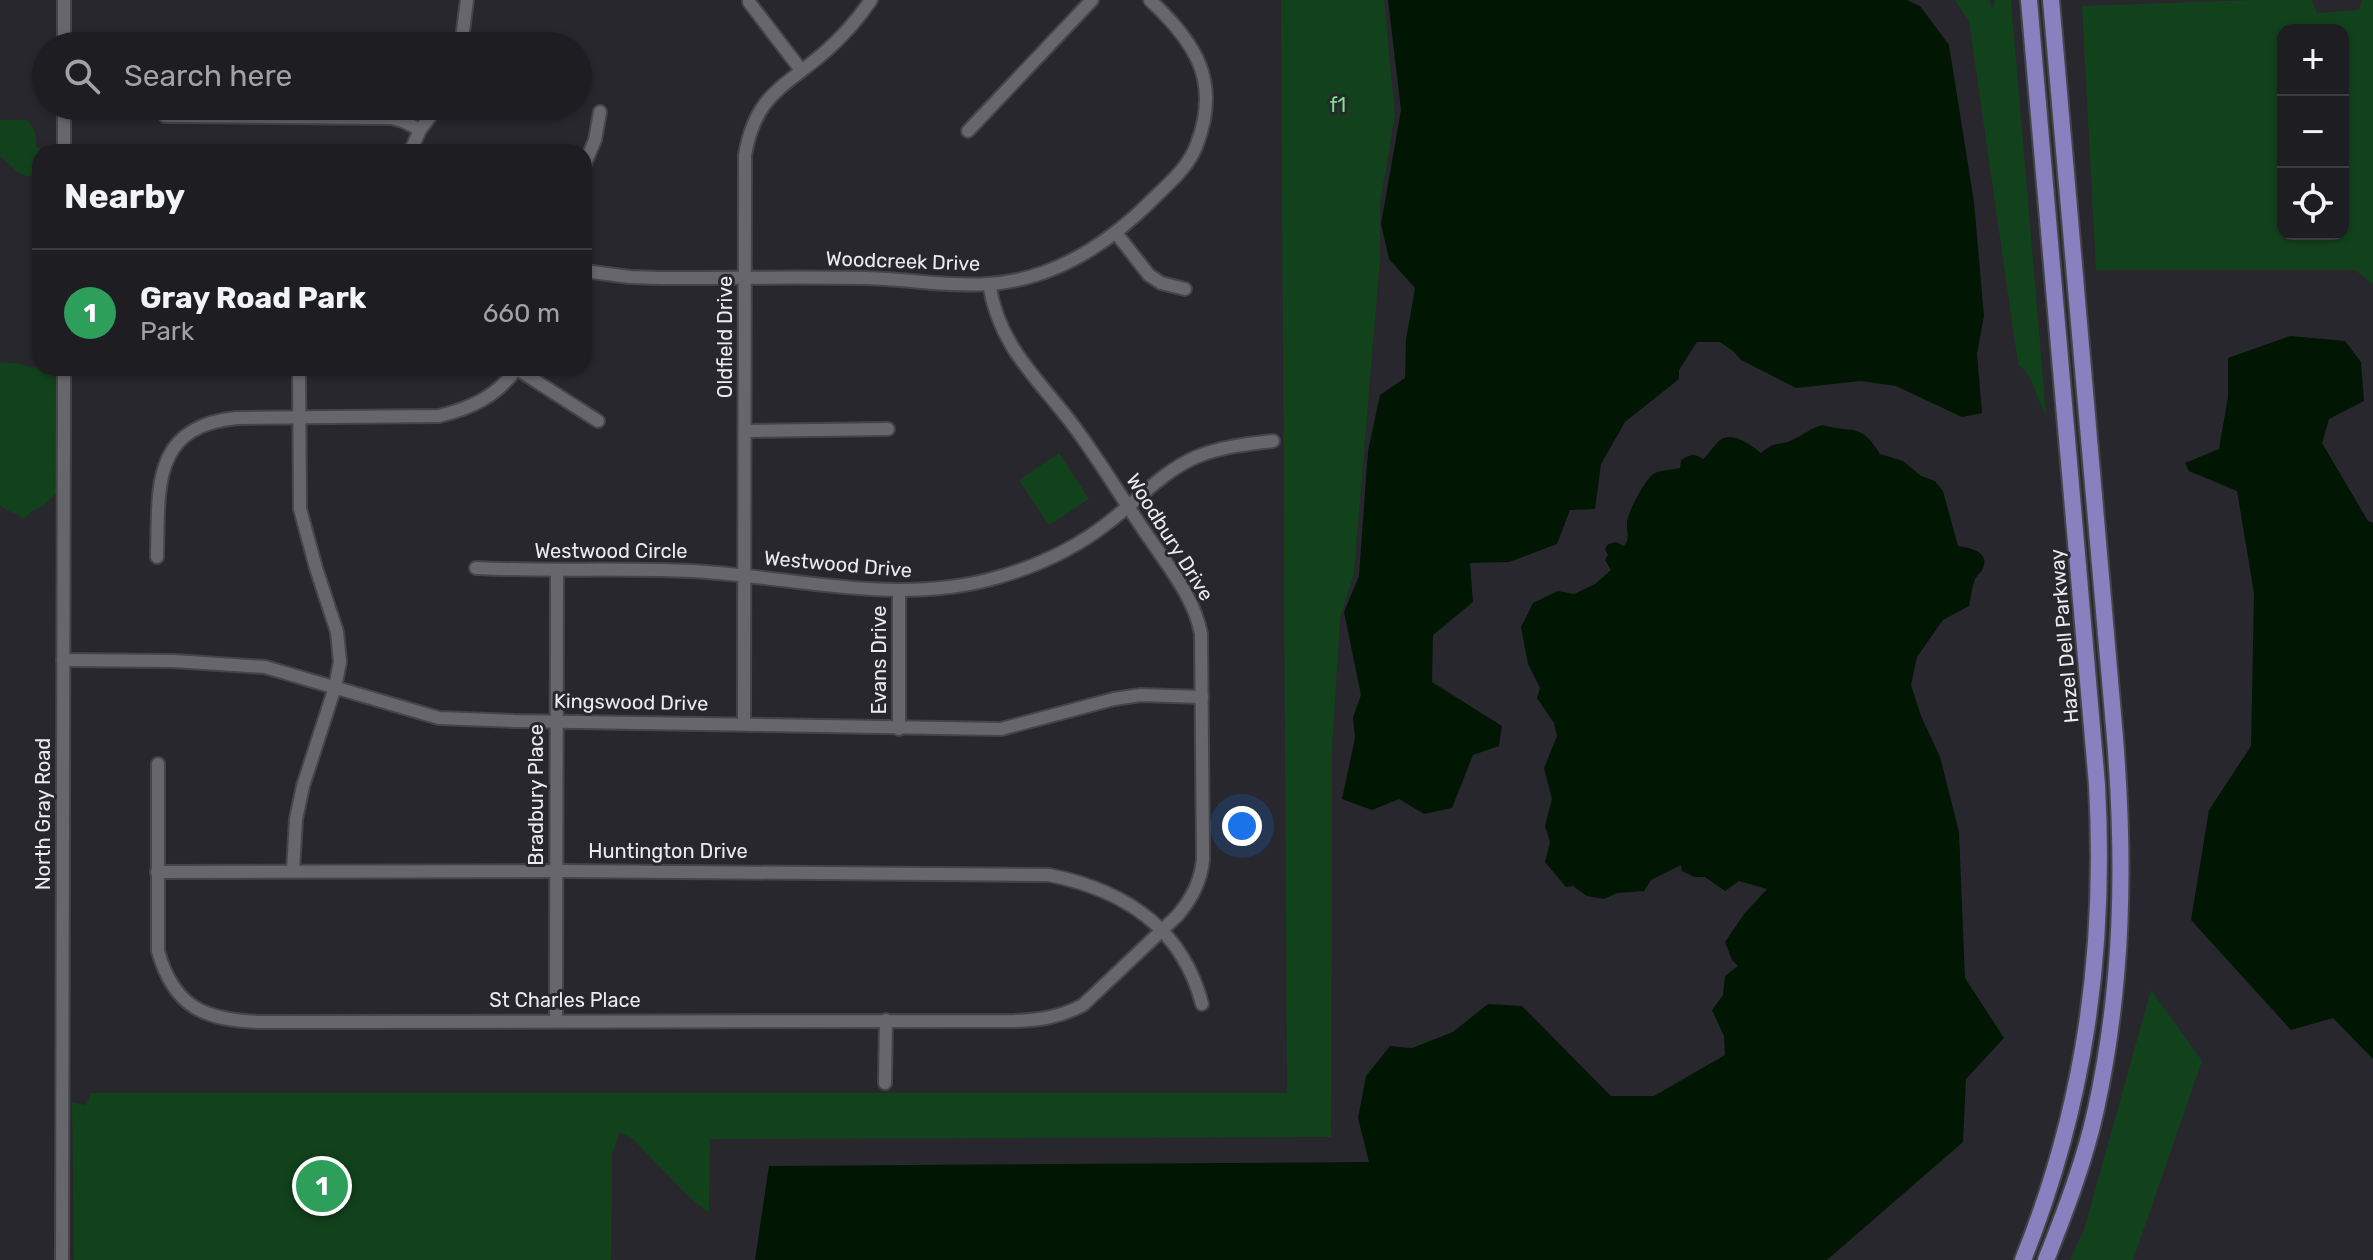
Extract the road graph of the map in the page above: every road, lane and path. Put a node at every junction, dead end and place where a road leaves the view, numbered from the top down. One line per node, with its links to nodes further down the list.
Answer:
1 (64, 0): 9 (street)
2 (467, 0): 10 (street)
3 (871, 0): 11 (street, Oldfield Drive)
4 (1092, 0): 17 (street)
5 (1150, 0): 21 (street, Woodcreek Drive)
6 (2029, 0): 57 (main road, Hazel Dell Parkway)
7 (2051, 0): 58 (main road, Hazel Dell Parkway)
8 (749, 2): 11 (street)
9 (64, 32)
10 (463, 32)
11 (801, 70): 23 (street, Oldfield Drive)
12 (600, 112): 20 (street)
13 (64, 120): 18 (street)
14 (396, 120): 16 (street)
15 (428, 120): 16 (street)
16 (420, 130): 19 (street)
17 (968, 131)
18 (64, 144)
19 (414, 144)
20 (592, 147)
21 (1116, 233): 24 (street, Woodcreek Drive); 25 (street)
22 (592, 272): 23 (street, Woodcreek Drive)
23 (745, 278): 24 (street, Woodcreek Drive); 33 (street, Oldfield Drive)
24 (989, 284): 35 (street, Woodbury Drive)
25 (1185, 289)
26 (64, 376): 41 (street, North Gray Road)
27 (299, 376): 30 (street)
28 (511, 376): 30 (street)
29 (529, 376): 31 (street)
30 (299, 417): 36 (street); 42 (street)
31 (598, 421)
32 (888, 429): 33 (street)
33 (745, 431): 39 (street, Oldfield Drive)
34 (1273, 441): 35 (street, Westwood Drive)
35 (1127, 507): 40 (street, Westwood Drive); 43 (street, Woodbury Drive)
36 (157, 557)
37 (476, 568): 38 (street, Westwood Circle)
38 (557, 571): 39 (street, Westwood Circle); 44 (street, Bradbury Place)
39 (745, 576): 40 (street, Westwood Drive); 45 (street, Oldfield Drive)
40 (899, 591): 46 (street, Evans Drive)
41 (63, 660): 42 (street, Kingswood Drive); 56 (street, North Gray Road)
42 (335, 687): 44 (street, Kingswood Drive); 48 (street)
43 (1202, 697): 46 (street, Kingswood Drive); 51 (street, Woodbury Drive)
44 (557, 721): 45 (street, Kingswood Drive); 49 (street, Bradbury Place)
45 (744, 724): 46 (street, Kingswood Drive)
46 (899, 729)
47 (158, 764): 50 (street, St Charles Place)
48 (293, 871): 49 (street, Huntington Drive); 50 (street, Huntington Drive)
49 (556, 871): 51 (street, Huntington Drive); 53 (street, Bradbury Place)
50 (157, 872): 53 (street, St Charles Place)
51 (1162, 931): 52 (street, Huntington Drive); 54 (street, St Charles Place)
52 (1202, 1004)
53 (556, 1020): 54 (street, St Charles Place)
54 (886, 1020): 55 (street)
55 (885, 1083)
56 (62, 1260)
57 (2023, 1260)
58 (2046, 1260)

